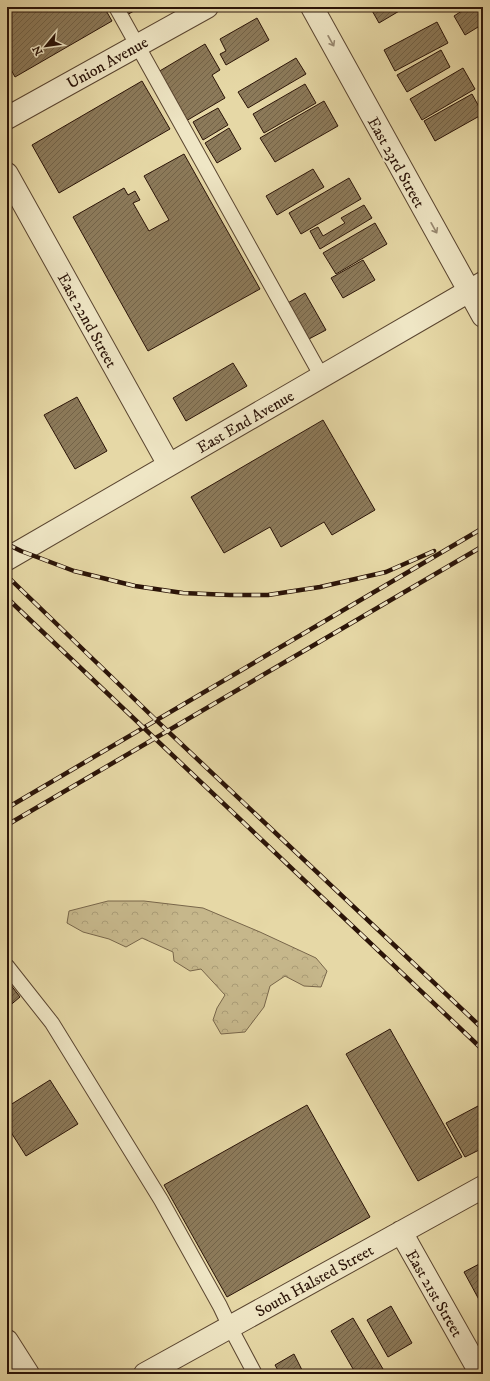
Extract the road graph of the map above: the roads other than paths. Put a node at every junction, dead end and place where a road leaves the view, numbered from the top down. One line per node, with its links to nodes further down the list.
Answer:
1 (116, 7): 4 (lane)
2 (207, 7): 4 (street, Union Avenue)
3 (312, 7): 7 (street, East 23rd Street, one-way to 7)
4 (138, 45): 5 (street, Union Avenue); 9 (lane)
5 (7, 118)
6 (7, 174): 10 (street, East 22nd Street)
7 (476, 287): 8 (street, East 23rd Street); 9 (street, East End Avenue)
8 (483, 316)
9 (322, 377): 10 (street, East End Avenue)
10 (169, 465): 11 (street, East End Avenue)
11 (7, 558)
12 (7, 966): 15 (lane)
13 (483, 1187): 14 (street, South Halsted Street)
14 (401, 1232): 15 (street, South Halsted Street); 20 (street, East 21st Street)
15 (230, 1327): 18 (street, South Halsted Street); 19 (lane)
16 (7, 1340): 17 (street)
17 (28, 1374)
18 (146, 1374)
19 (255, 1374)
20 (481, 1374)

